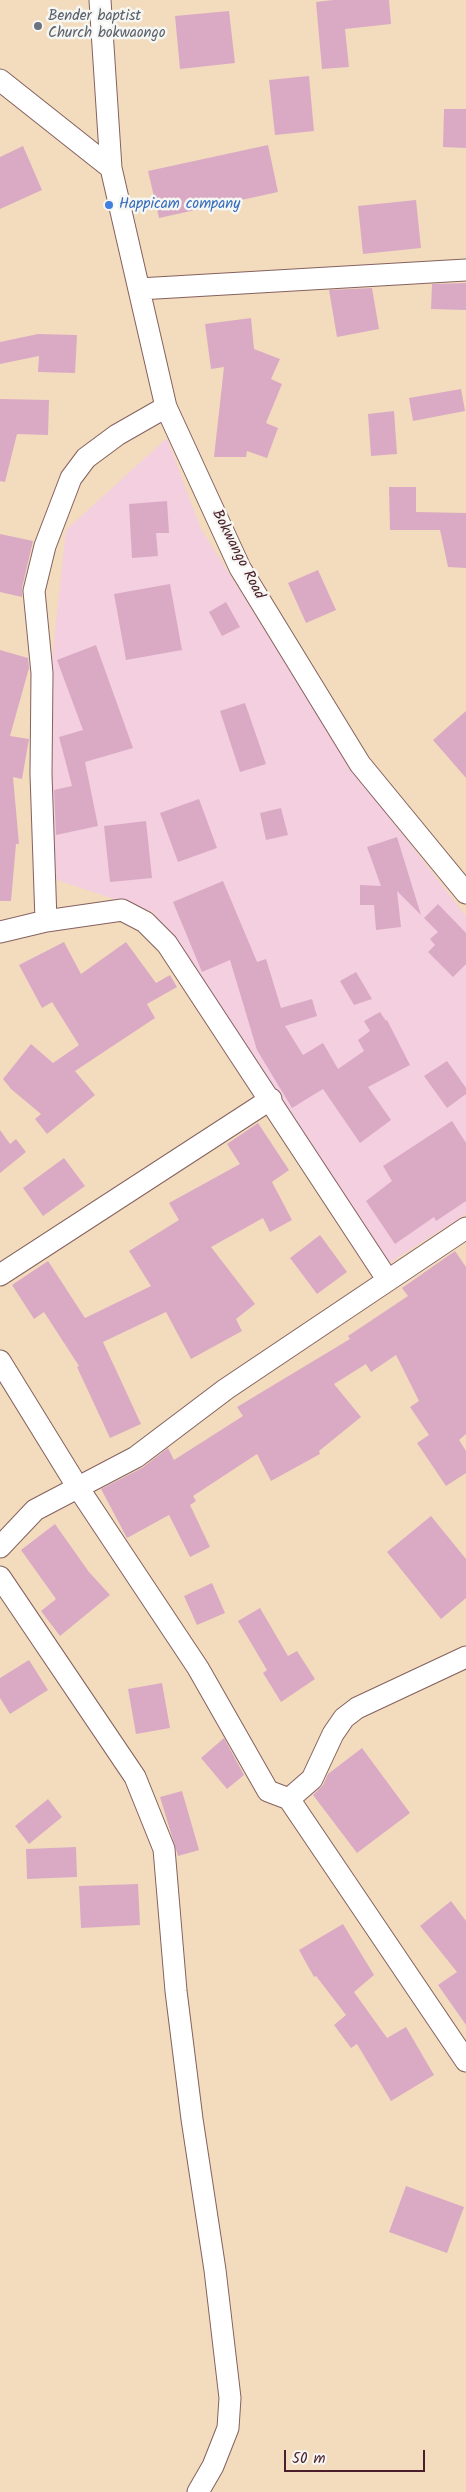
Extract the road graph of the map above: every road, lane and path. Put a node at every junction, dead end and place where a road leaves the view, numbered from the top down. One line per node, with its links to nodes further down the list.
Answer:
1 (100, 0): 3 (street, Bokwango Road)
2 (0, 80): 3 (street)
3 (112, 168): 5 (street, Bokwango Road)
4 (466, 270): 5 (street)
5 (139, 290): 6 (street, Bokwango Road)
6 (166, 407): 7 (street, Bokwango Road); 8 (street)
7 (466, 893)
8 (46, 921): 9 (street); 10 (street)
9 (0, 932)
10 (271, 1099): 12 (street); 13 (street)
11 (466, 1228): 13 (street)
12 (0, 1275)
13 (387, 1279): 15 (street)
14 (0, 1361): 15 (street)
15 (77, 1486): 16 (street); 19 (street)
16 (0, 1547)
17 (0, 1577): 21 (street)
18 (466, 1657): 19 (street)
19 (289, 1799): 20 (street)
20 (466, 2060)
21 (198, 2492)

